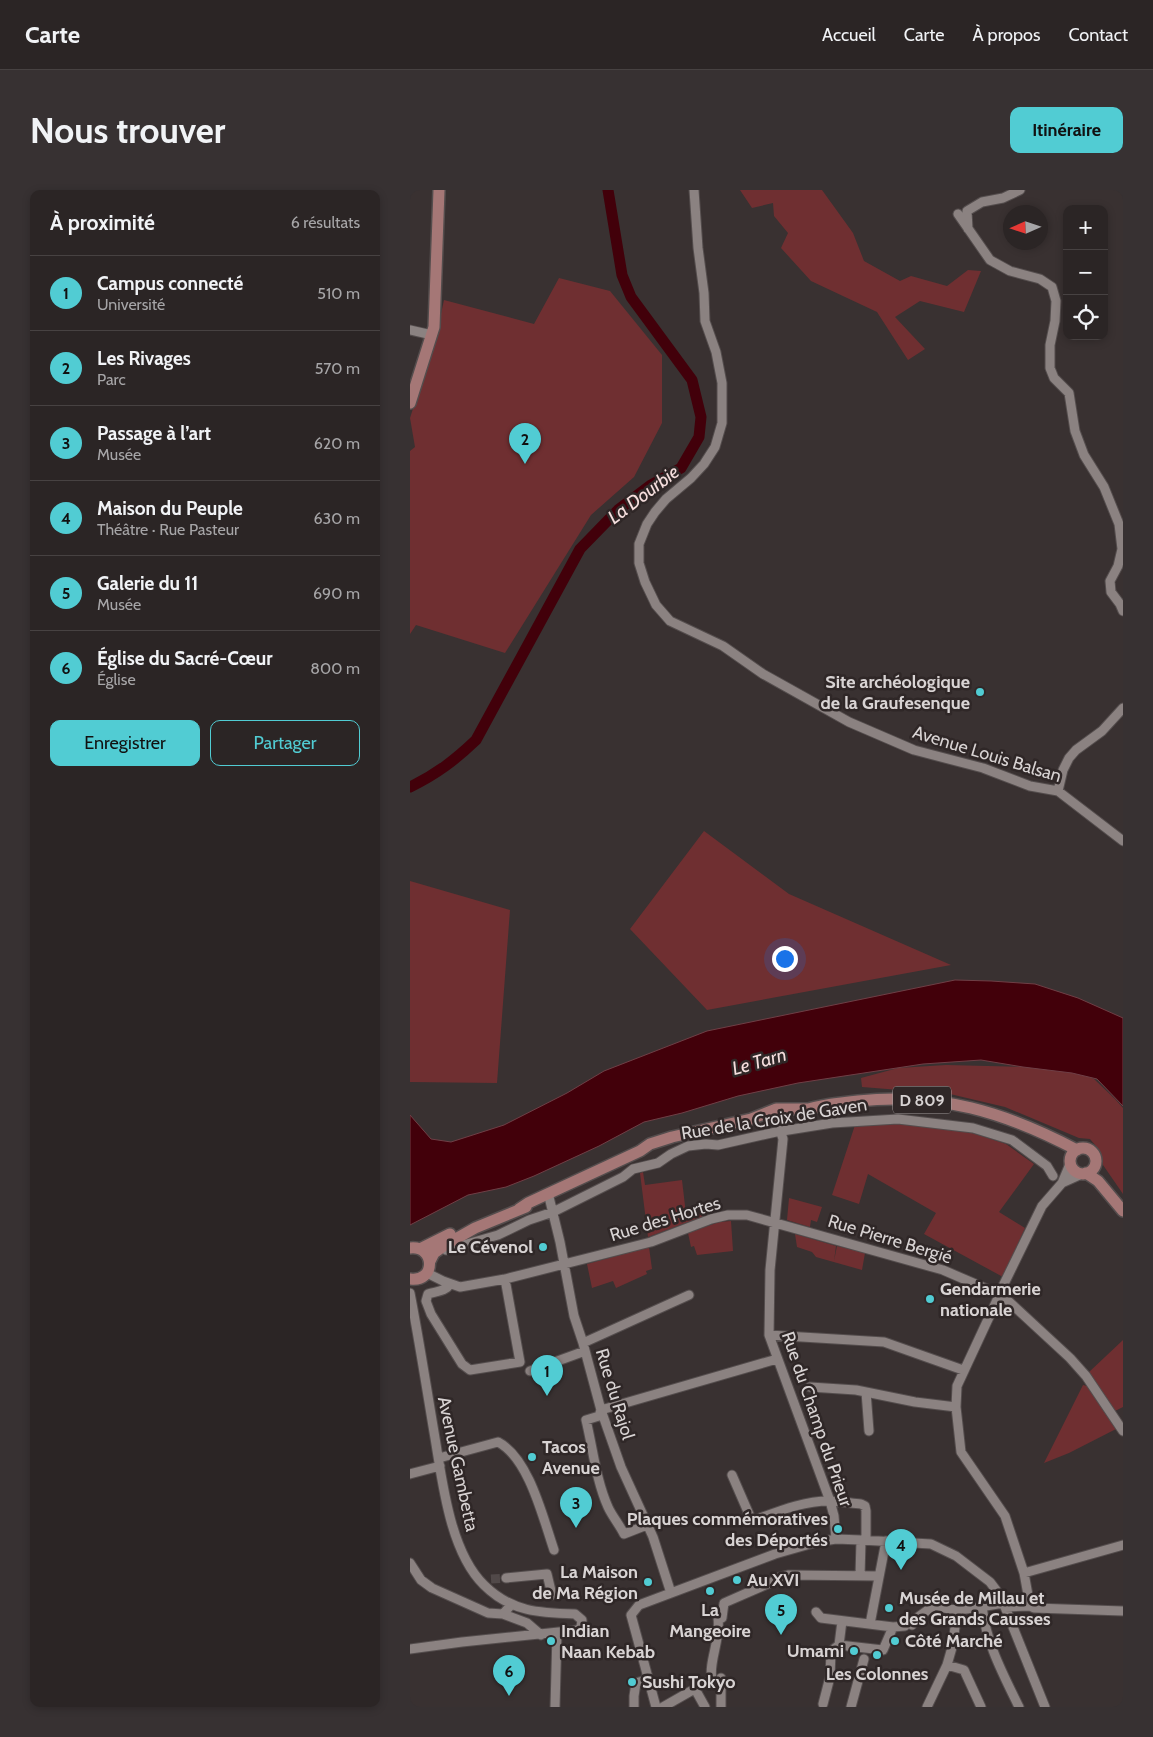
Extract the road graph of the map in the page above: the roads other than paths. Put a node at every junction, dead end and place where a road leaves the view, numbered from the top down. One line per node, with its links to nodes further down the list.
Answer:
1 (438, 190): 8 (main road)
2 (694, 190): 12 (street, Avenue Louis Balsan)
3 (1020, 190): 5 (street)
4 (958, 214): 5 (street)
5 (968, 230): 10 (street)
6 (410, 330): 8 (street)
7 (410, 335): 8 (street)
8 (431, 337): 9 (main road)
9 (410, 403)
10 (1123, 611)
11 (1123, 708): 12 (street)
12 (1058, 791): 13 (street, Avenue Louis Balsan)
13 (1123, 841)
14 (779, 1115): 15 (main road, D 809); 16 (street, Rue du Champ du Prieur); 17 (main road, D 809)
15 (1031, 1129): 20 (main road, D 809); 21 (main road, D 809)
16 (781, 1132): 18 (street, Rue de la Croix de Gaven); 23 (street, Rue de la Croix de Gaven); 30 (street, Rue du Champ du Prieur)
17 (684, 1135): 18 (main road, D 809); 19 (main road, D 809)
18 (668, 1149): 19 (main road, D 809); 29 (street, Rue de la Croix de Gaven)
19 (640, 1150): 24 (main road, D 809)
20 (1077, 1150): 21 (main road); 22 (main road)
21 (1070, 1162): 22 (main road); 25 (street)
22 (1088, 1170): 25 (street); 28 (main road)
23 (1053, 1176)
24 (582, 1177): 26 (main road, D 809); 27 (main road, D 809)
25 (1062, 1183): 41 (street)
26 (549, 1197): 27 (main road, D 809); 29 (street, Rue du Rajol)
27 (519, 1209): 31 (main road, D 809)
28 (1123, 1209)
29 (553, 1212): 33 (street, Rue de la Croix de Gaven); 35 (street, Rue du Rajol)
30 (776, 1223): 35 (street, Rue des Hortes); 41 (street, Rue Pierre Bergié); 42 (street, Rue du Champ du Prieur)
31 (476, 1228): 32 (main road, D 809); 34 (main road, D 809)
32 (415, 1249): 34 (main road)
33 (446, 1250)
34 (430, 1261): 36 (main road)
35 (564, 1265): 37 (street, Rue des Hortes); 43 (street, Rue du Rajol)
36 (419, 1277): 38 (street); 39 (street, Avenue Gambetta)
37 (505, 1280): 38 (street, Rue des Hortes); 38 (street)
38 (450, 1284)
39 (410, 1294): 53 (street, Avenue Gambetta)
40 (689, 1295): 43 (street)
41 (999, 1295): 45 (street); 52 (street, Rue Pierre Bergié)
42 (769, 1335): 44 (street, Rue du Champ du Prieur); 45 (street)
43 (584, 1347): 46 (street); 50 (street, Rue du Rajol)
44 (777, 1359): 50 (street); 56 (street, Rue du Champ du Prieur)
45 (963, 1370): 49 (street)
46 (530, 1371)
47 (810, 1387): 48 (street)
48 (866, 1392): 49 (street); 51 (street)
49 (956, 1407): 64 (street)
50 (601, 1410): 57 (street, Rue du Rajol); 57 (street)
51 (869, 1431)
52 (1123, 1431)
53 (439, 1462): 54 (street); 62 (street); 69 (street, Avenue Gambetta)
54 (410, 1474)
55 (732, 1475): 56 (street)
56 (830, 1501): 58 (street, Rue du Champ du Prieur); 59 (street)
57 (647, 1525): 70 (street, Rue du Rajol)
58 (836, 1539): 59 (street); 70 (street)
59 (864, 1540): 60 (street); 65 (street)
60 (886, 1541): 66 (street); 73 (street)
61 (1123, 1545): 64 (street)
62 (554, 1550)
63 (410, 1563): 79 (street)
64 (1024, 1572): 75 (street)
65 (860, 1576): 66 (street); 91 (street)
66 (879, 1576): 81 (street)
67 (506, 1578): 71 (street)
68 (491, 1579): 69 (street)
69 (479, 1580): 72 (street, Avenue Gambetta)
70 (671, 1593): 92 (street)
71 (552, 1595)
72 (510, 1604): 79 (street); 83 (street, Avenue Gambetta)
73 (1005, 1605): 74 (street); 75 (street); 105 (street)
74 (982, 1606): 76 (street); 85 (street)
75 (1030, 1606): 77 (street)
76 (957, 1610): 82 (street); 87 (street)
77 (1123, 1611)
78 (816, 1612): 80 (street)
79 (502, 1614): 84 (street)
80 (842, 1621): 81 (street); 86 (street)
81 (870, 1624): 82 (street)
82 (893, 1627): 89 (street)
83 (557, 1633): 84 (street); 94 (street)
84 (541, 1634): 88 (street)
85 (990, 1643): 87 (street); 104 (street)
86 (839, 1644): 89 (street); 100 (street)
87 (953, 1644): 90 (street)
88 (410, 1649)
89 (866, 1653): 101 (street)
90 (947, 1664): 102 (street); 103 (street)
91 (717, 1678): 93 (street); 99 (street)
92 (649, 1679): 95 (street); 96 (street)
93 (695, 1689): 97 (street); 98 (street)
94 (555, 1707)
95 (634, 1707)
96 (656, 1707)
97 (663, 1707)
98 (704, 1707)
99 (721, 1707)
100 (832, 1707)
101 (850, 1707)
102 (927, 1707)
103 (981, 1707)
104 (1019, 1707)
105 (1045, 1707)

